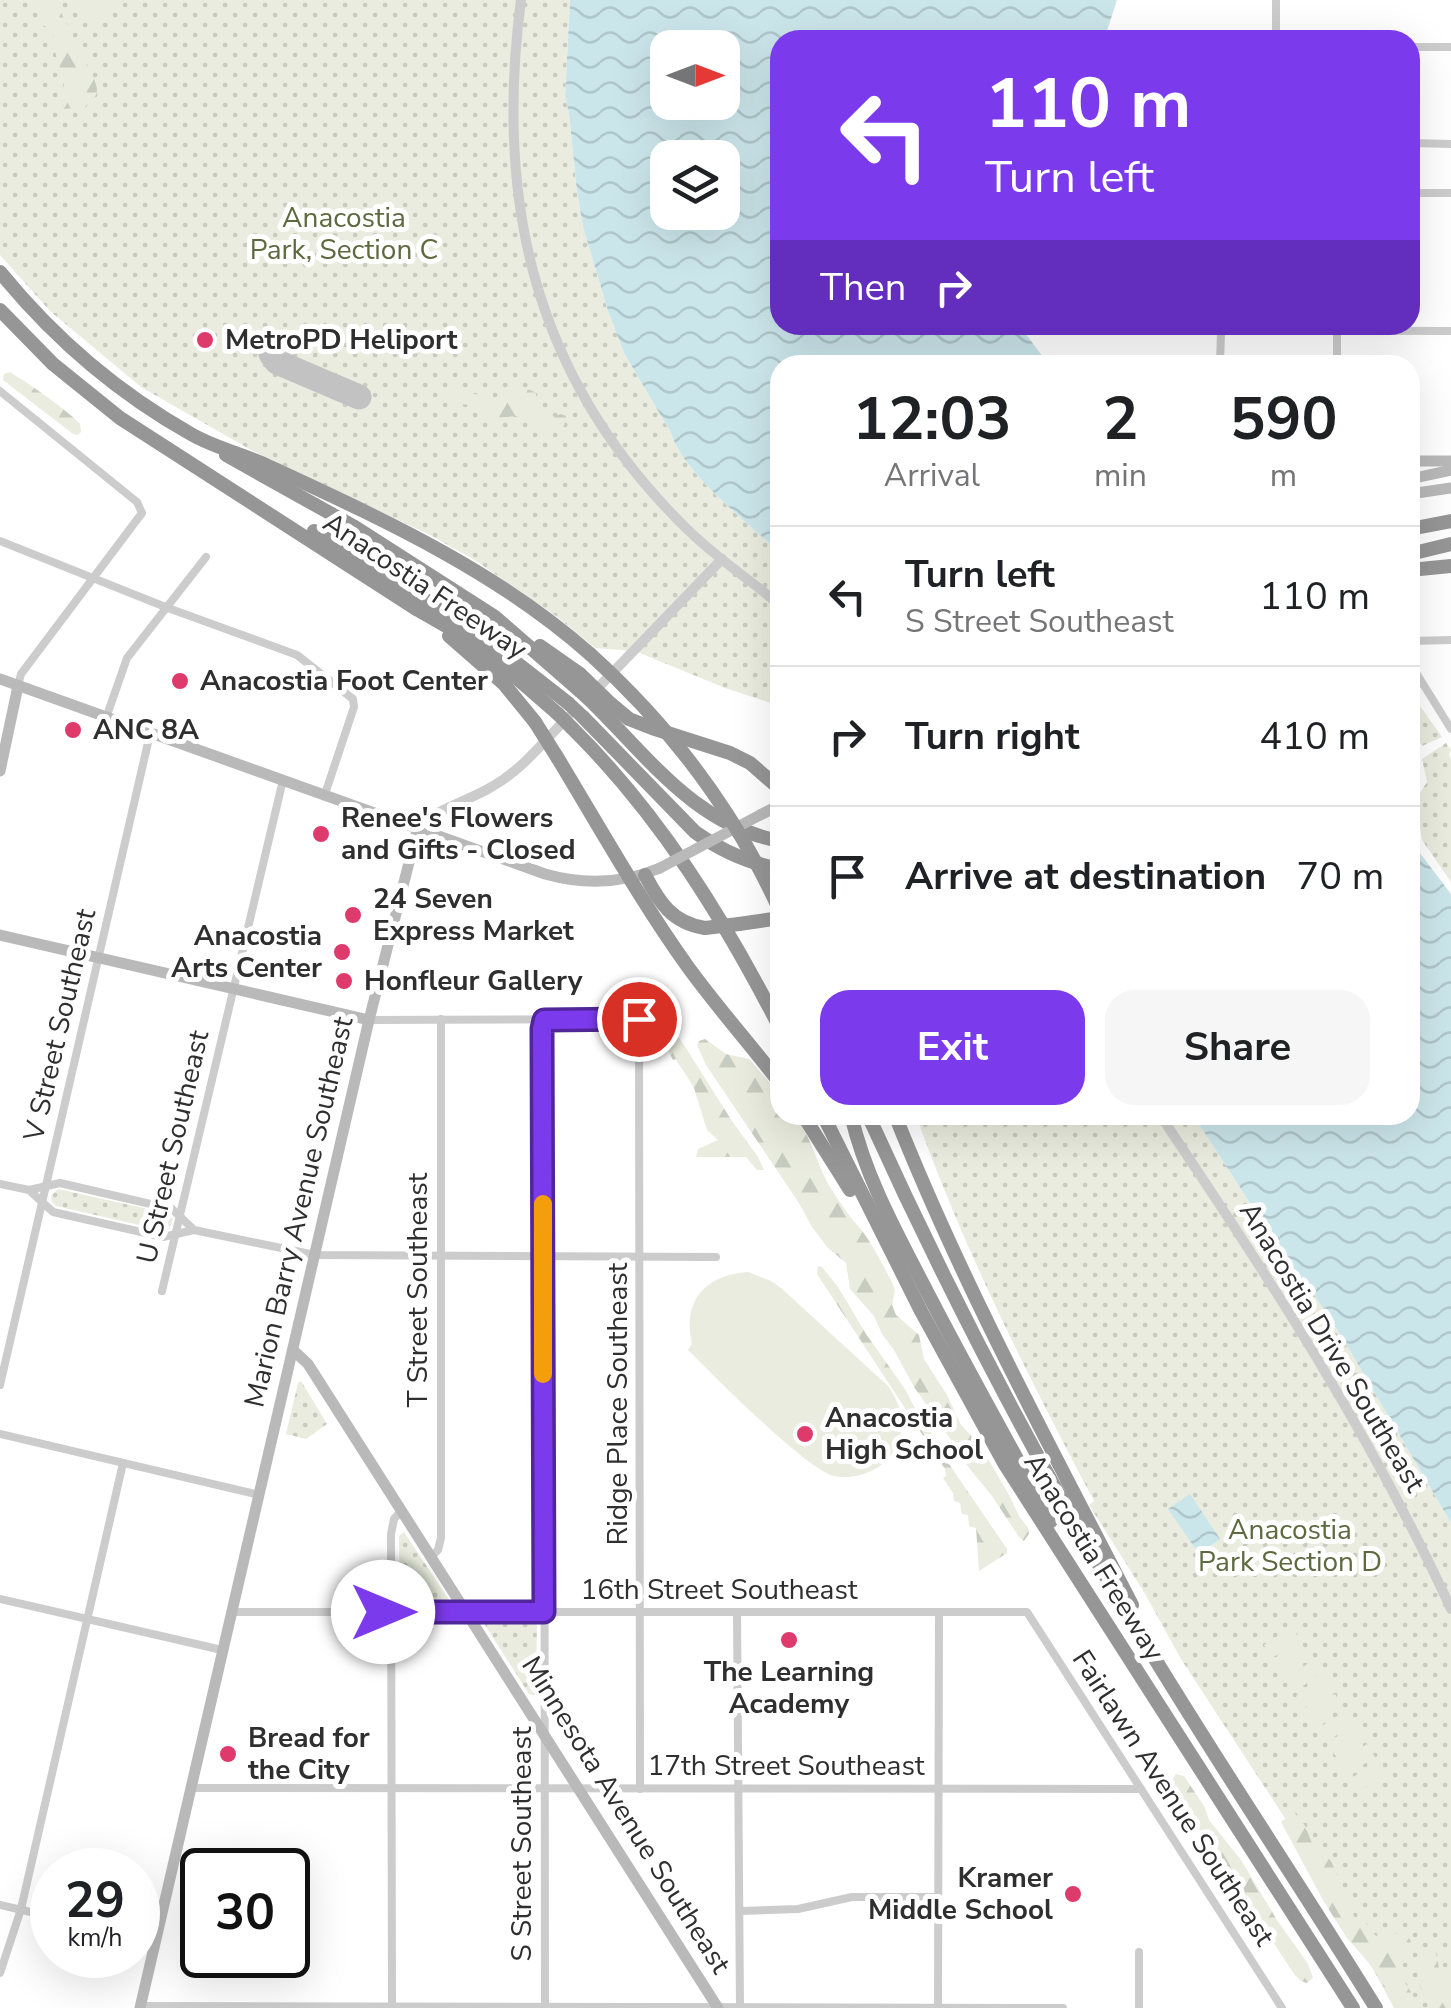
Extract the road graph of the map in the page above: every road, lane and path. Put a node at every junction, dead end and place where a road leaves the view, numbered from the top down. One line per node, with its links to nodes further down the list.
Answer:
1 (520, 0): 29 (street)
2 (1276, 0): 3 (street)
3 (1276, 30)
4 (1420, 46): 5 (street)
5 (1451, 47)
6 (1420, 143): 7 (street)
7 (1451, 144)
8 (1420, 193): 9 (street)
9 (1451, 193)
10 (0, 272): 15 (highway, Anacostia Freeway)
11 (0, 310): 16 (highway, Anacostia Freeway)
12 (1420, 331): 13 (street)
13 (1451, 332)
14 (0, 391): 32 (street)
15 (204, 441): 36 (highway); 56 (highway, Anacostia Freeway, bridge)
16 (183, 457): 35 (highway, Anacostia Freeway); 42 (highway)
17 (1451, 461): 18 (main road)
18 (1420, 462)
19 (1451, 470): 20 (main road)
20 (1420, 477)
21 (1451, 488): 22 (main road)
22 (1420, 493)
23 (1451, 520): 24 (highway)
24 (1420, 527)
25 (0, 540): 32 (street)
26 (1451, 544): 27 (highway)
27 (1420, 552)
28 (206, 557): 34 (street)
29 (722, 559): 33 (street); 52 (street)
30 (1451, 566): 31 (highway)
31 (1420, 569)
32 (94, 579): 34 (street); 41 (street)
33 (770, 597)
34 (168, 608): 43 (street); 50 (street)
35 (418, 610): 42 (highway, Anacostia Freeway); 55 (highway, bridge)
36 (496, 617): 49 (highway, bridge); 53 (highway, bridge)
37 (1451, 640): 38 (street)
38 (1420, 641)
39 (0, 679): 41 (main road)
40 (1420, 679): 45 (street)
41 (18, 686): 43 (main road); 47 (main road)
42 (563, 708): 44 (highway, Anacostia Freeway, bridge)
43 (106, 718): 46 (main road)
44 (578, 722): 54 (highway); 61 (highway, Anacostia Freeway)
45 (1451, 729)
46 (150, 734): 48 (main road); 59 (street, V Street Southeast)
47 (0, 771)
48 (283, 780): 50 (main road); 60 (street, U Street Southeast)
49 (770, 780)
50 (326, 794): 52 (main road)
51 (770, 810): 55 (main road, bridge)
52 (418, 827): 55 (main road); 63 (main road, Marion Barry Avenue Southeast)
53 (770, 839)
54 (770, 866)
55 (637, 876): 57 (highway, bridge); 65 (highway)
56 (770, 892)
57 (770, 919)
58 (0, 935): 59 (main road)
59 (98, 958): 60 (main road); 73 (street, V Street Southeast)
60 (234, 989): 63 (main road); 76 (street, U Street Southeast)
61 (770, 1009)
62 (441, 1019): 63 (street); 64 (street); 83 (street, T Street Southeast)
63 (370, 1020): 79 (main road, Marion Barry Avenue Southeast)
64 (544, 1020): 80 (street, S Street Southeast); 81 (street, Ridge Place Southeast)
65 (770, 1070)
66 (810, 1125): 84 (highway)
67 (828, 1125): 84 (highway, Anacostia Freeway)
68 (854, 1125): 105 (highway)
69 (873, 1125): 106 (highway, Anacostia Freeway)
70 (899, 1125): 106 (highway)
71 (1167, 1125): 94 (street, Anacostia Drive Southeast)
72 (0, 1184): 74 (street)
73 (46, 1186): 74 (street); 75 (street, V Street Southeast); 76 (street)
74 (29, 1190): 75 (street)
75 (42, 1202): 78 (street); 87 (street, V Street Southeast)
76 (180, 1215): 77 (street); 78 (street, U Street Southeast)
77 (194, 1230): 78 (street); 79 (street)
78 (175, 1235): 85 (street, U Street Southeast)
79 (316, 1255): 83 (street); 86 (main road, Marion Barry Avenue Southeast)
80 (543, 1256): 81 (street); 83 (street); 98 (street, S Street Southeast)
81 (640, 1256): 82 (street); 99 (street, Ridge Place Southeast)
82 (716, 1256)
83 (441, 1257): 92 (street, T Street Southeast)
84 (905, 1280): 105 (highway, Anacostia Freeway)
85 (162, 1291)
86 (293, 1350): 90 (main road, Marion Barry Avenue Southeast); 91 (main road, Minnesota Avenue Southeast)
87 (0, 1385)
88 (0, 1434): 89 (street)
89 (124, 1463): 90 (street); 103 (street)
90 (260, 1495): 95 (main road, Marion Barry Avenue Southeast)
91 (401, 1510): 92 (main road, Minnesota Avenue Southeast); 96 (street)
92 (431, 1557): 97 (main road, Minnesota Avenue Southeast)
93 (0, 1598): 103 (street)
94 (1451, 1609)
95 (231, 1612): 96 (street, 16th Street Southeast); 104 (main road, Marion Barry Avenue Southeast)
96 (391, 1612): 97 (street, 16th Street Southeast); 109 (street)
97 (467, 1612): 98 (street, 16th Street Southeast); 107 (main road, Minnesota Avenue Southeast)
98 (544, 1612): 99 (street, 16th Street Southeast); 107 (street, S Street Southeast)
99 (640, 1612): 100 (street, 16th Street Southeast); 112 (street, Ridge Place Southeast)
100 (737, 1612): 101 (street, 16th Street Southeast); 113 (street)
101 (939, 1612): 102 (street, 16th Street Southeast); 114 (street)
102 (1028, 1612): 115 (street, Fairlawn Avenue Southeast)
103 (88, 1619): 104 (street); 118 (street)
104 (222, 1650): 108 (main road, Marion Barry Avenue Southeast)
105 (1127, 1657): 135 (highway, Anacostia Freeway)
106 (1190, 1716): 136 (highway, Anacostia Freeway)
107 (544, 1732): 110 (street, S Street Southeast); 111 (main road, Minnesota Avenue Southeast)
108 (190, 1788): 109 (street, 17th Street Southeast); 121 (main road, Marion Barry Avenue Southeast)
109 (392, 1788): 110 (street, 17th Street Southeast); 127 (street)
110 (544, 1789): 111 (street, 17th Street Southeast); 128 (street, S Street Southeast)
111 (579, 1789): 112 (street, 17th Street Southeast); 129 (main road, Minnesota Avenue Southeast)
112 (640, 1789): 113 (street, 17th Street Southeast)
113 (740, 1789): 114 (street, 17th Street Southeast); 119 (street)
114 (938, 1789): 115 (street, 17th Street Southeast); 116 (street)
115 (1140, 1789): 134 (street, Fairlawn Avenue Southeast)
116 (938, 1896): 119 (street); 131 (street)
117 (0, 1905): 118 (street)
118 (20, 1910): 120 (street); 123 (street)
119 (740, 1911): 130 (street)
120 (30, 1912)
121 (160, 1919)
122 (1139, 1952): 133 (street)
123 (0, 1973)
124 (147, 1978): 125 (main road, Marion Barry Avenue Southeast)
125 (140, 2007): 126 (street)
126 (274, 2007): 127 (street)
127 (392, 2007): 128 (street)
128 (544, 2008): 129 (street)
129 (718, 2008): 130 (street)
130 (740, 2008): 131 (street)
131 (938, 2008): 132 (street)
132 (1063, 2008)
133 (1139, 2008)
134 (1282, 2008)
135 (1353, 2008)
136 (1376, 2008)

